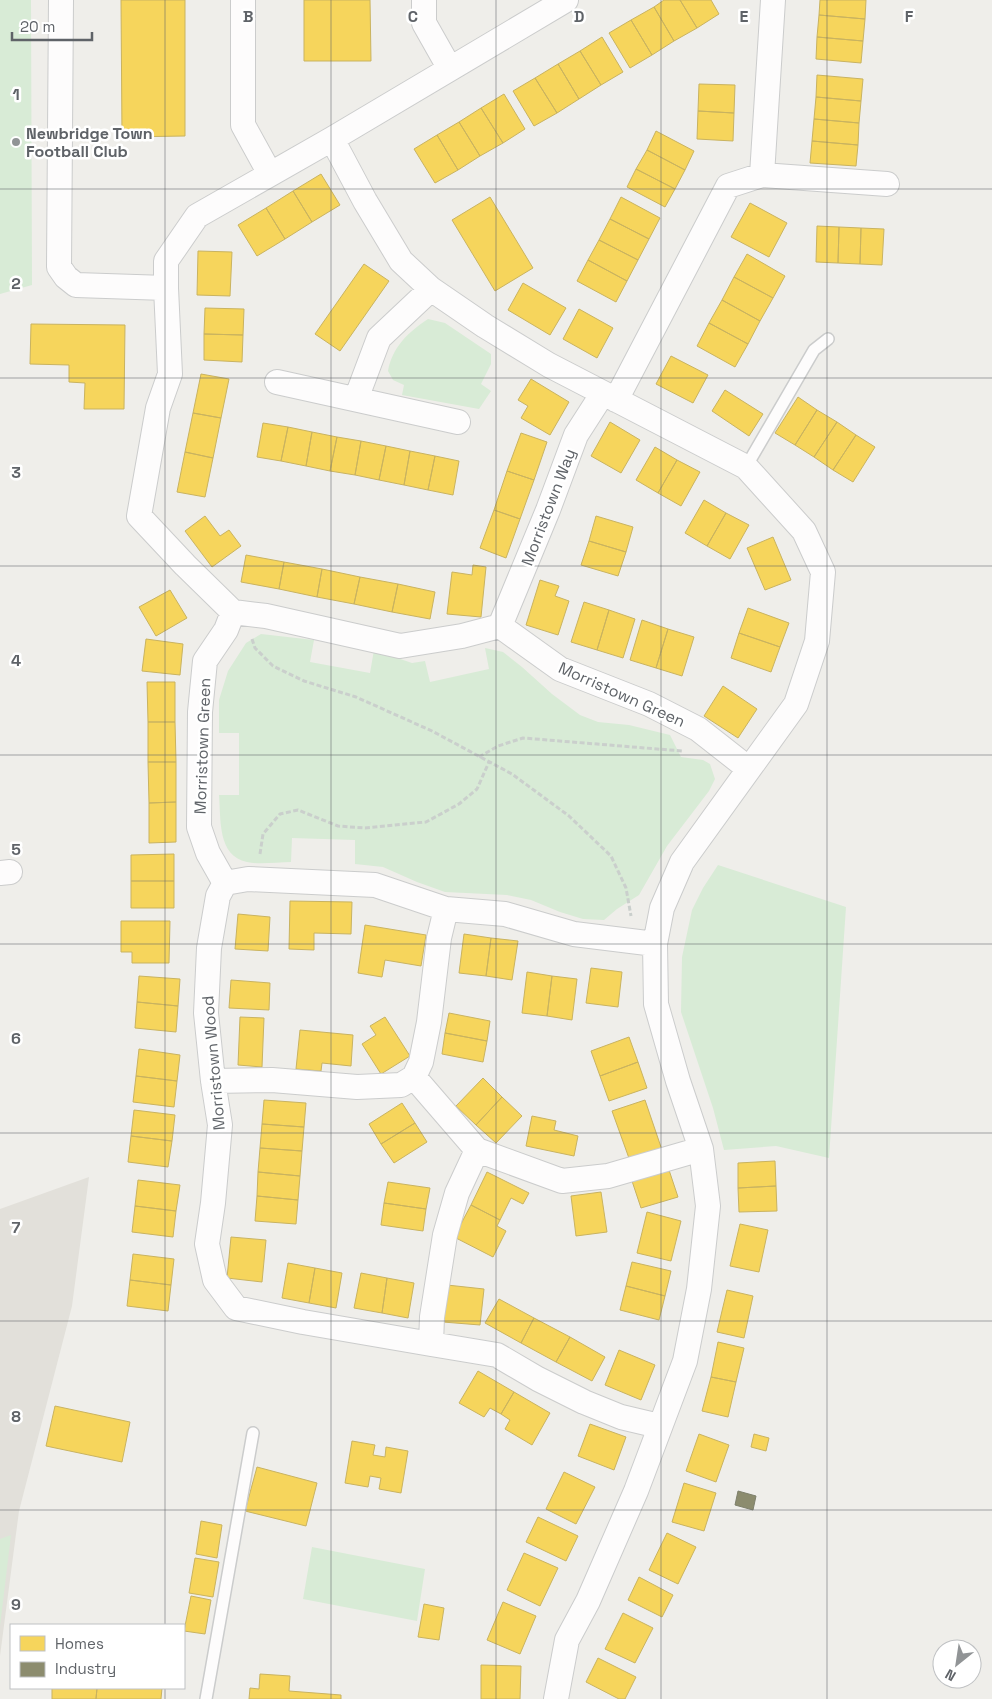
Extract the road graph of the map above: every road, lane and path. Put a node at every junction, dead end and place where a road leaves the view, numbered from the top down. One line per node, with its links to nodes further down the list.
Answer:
1 (61, 0): 11 (street)
2 (243, 0): 8 (street)
3 (424, 0): 6 (street)
4 (566, 0): 6 (street)
5 (773, 0): 9 (street)
6 (450, 69): 7 (street)
7 (332, 139): 8 (street); 12 (street)
8 (270, 174): 11 (street)
9 (762, 175): 10 (street); 15 (street, Morristown Way)
10 (888, 184)
11 (166, 288): 19 (street)
12 (431, 290): 15 (street); 16 (street)
13 (828, 339): 18 (lane)
14 (277, 382): 16 (street)
15 (610, 396): 18 (street); 20 (street, Morristown Way)
16 (356, 399): 17 (street)
17 (458, 422)
18 (746, 467): 24 (street)
19 (238, 613): 20 (street); 22 (path); 26 (street, Morristown Green)
20 (500, 626): 21 (street, Morristown Green)
21 (722, 748): 22 (path); 24 (street, Morristown Green)
22 (479, 757): 23 (path)
23 (489, 762): 25 (path); 28 (path)
24 (749, 769): 28 (street)
25 (256, 879): 26 (street); 27 (street)
26 (225, 883): 30 (street, Morristown Wood)
27 (446, 909): 28 (street); 29 (street)
28 (645, 943): 31 (street)
29 (414, 1077): 30 (street); 32 (street)
30 (213, 1081): 33 (street, Morristown Wood)
31 (702, 1149): 32 (street); 34 (street)
32 (477, 1150): 33 (street)
33 (431, 1344): 34 (street, Morristown Wood)
34 (659, 1426): 37 (street)
35 (253, 1433): 36 (lane)
36 (206, 1699)
37 (556, 1699)

